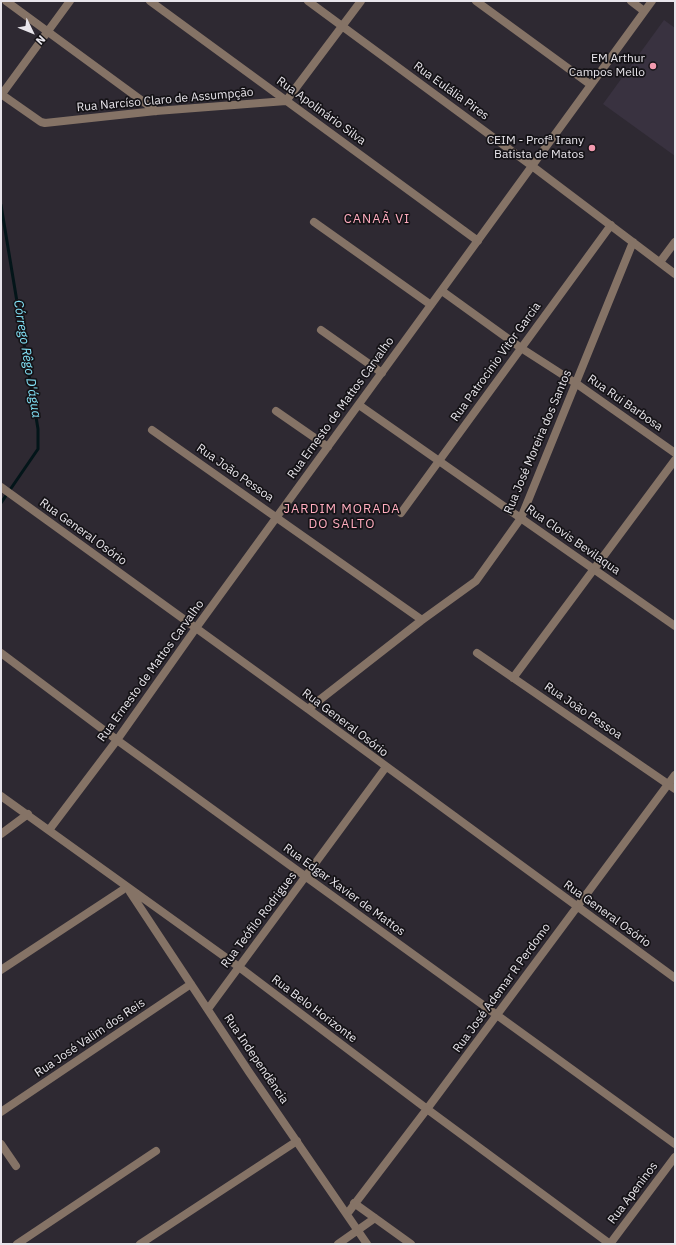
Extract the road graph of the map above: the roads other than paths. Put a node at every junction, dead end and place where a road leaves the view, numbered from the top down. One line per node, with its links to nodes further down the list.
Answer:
1 (6, 1): 11 (street)
2 (70, 1): 11 (street)
3 (150, 1): 14 (street, Rua Apolinário Silva)
4 (308, 1): 10 (street, Rua Eulália Pires)
5 (361, 1): 10 (street)
6 (476, 1): 12 (street)
7 (631, 1): 9 (street)
8 (652, 1): 9 (street, Rua Ernesto de Mattos Carvalho)
9 (644, 11): 12 (street, Rua Ernesto de Mattos Carvalho)
10 (342, 26): 14 (street); 16 (street, Rua Eulália Pires)
11 (48, 32): 13 (street); 15 (street)
12 (591, 85): 16 (street, Rua Ernesto de Mattos Carvalho)
13 (1, 94): 15 (street, Rua Narcíso Claro de Assumpção)
14 (286, 101): 15 (street, Rua Narcíso Claro de Assumpção); 19 (street, Rua Apolinário Silva)
15 (156, 111)
16 (532, 166): 18 (street, Rua Eulália Pires); 19 (street, Rua Ernesto de Mattos Carvalho)
17 (314, 222): 25 (street)
18 (611, 225): 20 (street, Rua Eulália Pires); 27 (street, Rua Patrocinio Vitor Garcia)
19 (478, 241): 24 (street, Rua Ernesto de Mattos Carvalho)
20 (633, 242): 22 (street, Rua Eulália Pires); 29 (street, Rua José Moreira dos Santos)
21 (675, 242): 22 (street)
22 (660, 262): 23 (street, Rua Eulália Pires)
23 (675, 274)
24 (442, 291): 25 (street, Rua Ernesto de Mattos Carvalho); 27 (street, Rua Rui Barbosa)
25 (431, 305): 28 (street, Rua Ernesto de Mattos Carvalho)
26 (320, 330): 28 (street)
27 (521, 348): 29 (street, Rua Rui Barbosa); 36 (street, Rua Patrocinio Vitor Garcia)
28 (382, 373): 30 (street, Rua Ernesto de Mattos Carvalho)
29 (576, 384): 34 (street, Rua Rui Barbosa); 40 (street, Rua José Moreira dos Santos)
30 (359, 405): 33 (street, Rua Ernesto de Mattos Carvalho); 36 (street, Rua Clovis Bevilaqua)
31 (276, 411): 33 (street)
32 (152, 430): 39 (street, Rua João Pessoa)
33 (328, 447): 39 (street, Rua Ernesto de Mattos Carvalho)
34 (675, 453)
35 (675, 460): 41 (street)
36 (438, 461): 38 (street, Rua Patrocinio Vitor Garcia); 40 (street, Rua Clovis Bevilaqua)
37 (1, 487): 44 (street, Rua General Osório)
38 (400, 512)
39 (277, 517): 42 (street, Rua João Pessoa); 44 (street, Rua Ernesto de Mattos Carvalho)
40 (521, 518): 41 (street, Rua Clovis Bevilaqua); 42 (street, Rua José Moreira dos Santos)
41 (594, 569): 43 (street, Rua Clovis Bevilaqua); 47 (street)
42 (422, 620): 48 (street, Rua José Moreira dos Santos)
43 (675, 626)
44 (196, 628): 48 (street, Rua General Osório); 49 (street, Rua Ernesto de Mattos Carvalho)
45 (1, 653): 49 (street, Rua Edgar Xavier de Mattos)
46 (477, 653): 47 (street, Rua João Pessoa)
47 (513, 678): 52 (street, Rua João Pessoa)
48 (308, 710): 50 (street, Rua General Osório)
49 (117, 740): 55 (street, Rua Ernesto de Mattos Carvalho); 57 (street, Rua Edgar Xavier de Mattos)
50 (386, 767): 57 (street, Rua Teófilo Rodrigues); 59 (street, Rua General Osório)
51 (675, 775): 52 (street, Rua José Ademar R Perdomo)
52 (672, 787): 59 (street, Rua José Ademar R Perdomo)
53 (1, 796): 54 (street, Rua Belo Horizonte)
54 (28, 814): 55 (street, Rua Belo Horizonte); 56 (street)
55 (49, 830): 58 (street, Rua Belo Horizonte)
56 (1, 834)
57 (307, 876): 60 (street, Rua Teófilo Rodrigues); 65 (street, Rua Edgar Xavier de Mattos)
58 (127, 887): 60 (street, Rua Belo Horizonte); 61 (street); 63 (street, Rua Independência)
59 (576, 907): 62 (street, Rua General Osório); 65 (street, Rua José Ademar R Perdomo)
60 (239, 967): 64 (street, Rua Teófilo Rodrigues); 66 (street, Rua Belo Horizonte)
61 (1, 970)
62 (675, 978)
63 (191, 984): 64 (street, Rua Independência); 67 (street, Rua José Valim dos Reis)
64 (208, 1009): 68 (street, Rua Independência)
65 (496, 1016): 66 (street, Rua José Ademar R Perdomo); 70 (street, Rua Edgar Xavier de Mattos)
66 (426, 1110): 74 (street, Rua José Ademar R Perdomo); 83 (street, Rua Belo Horizonte)
67 (1, 1112)
68 (297, 1141): 75 (street, Rua Independência); 79 (street)
69 (1, 1144): 73 (street)
70 (675, 1144)
71 (156, 1151): 78 (street)
72 (675, 1157): 83 (street, Rua Apeninos)
73 (16, 1166)
74 (354, 1203): 75 (street, Rua José Ademar R Perdomo); 76 (street)
75 (347, 1214): 77 (street, Rua Independência)
76 (375, 1218): 77 (street); 82 (street)
77 (358, 1230): 80 (street); 81 (street, Rua Independência)
78 (17, 1244)
79 (140, 1244)
80 (338, 1244)
81 (368, 1244)
82 (411, 1244)
83 (610, 1244)

